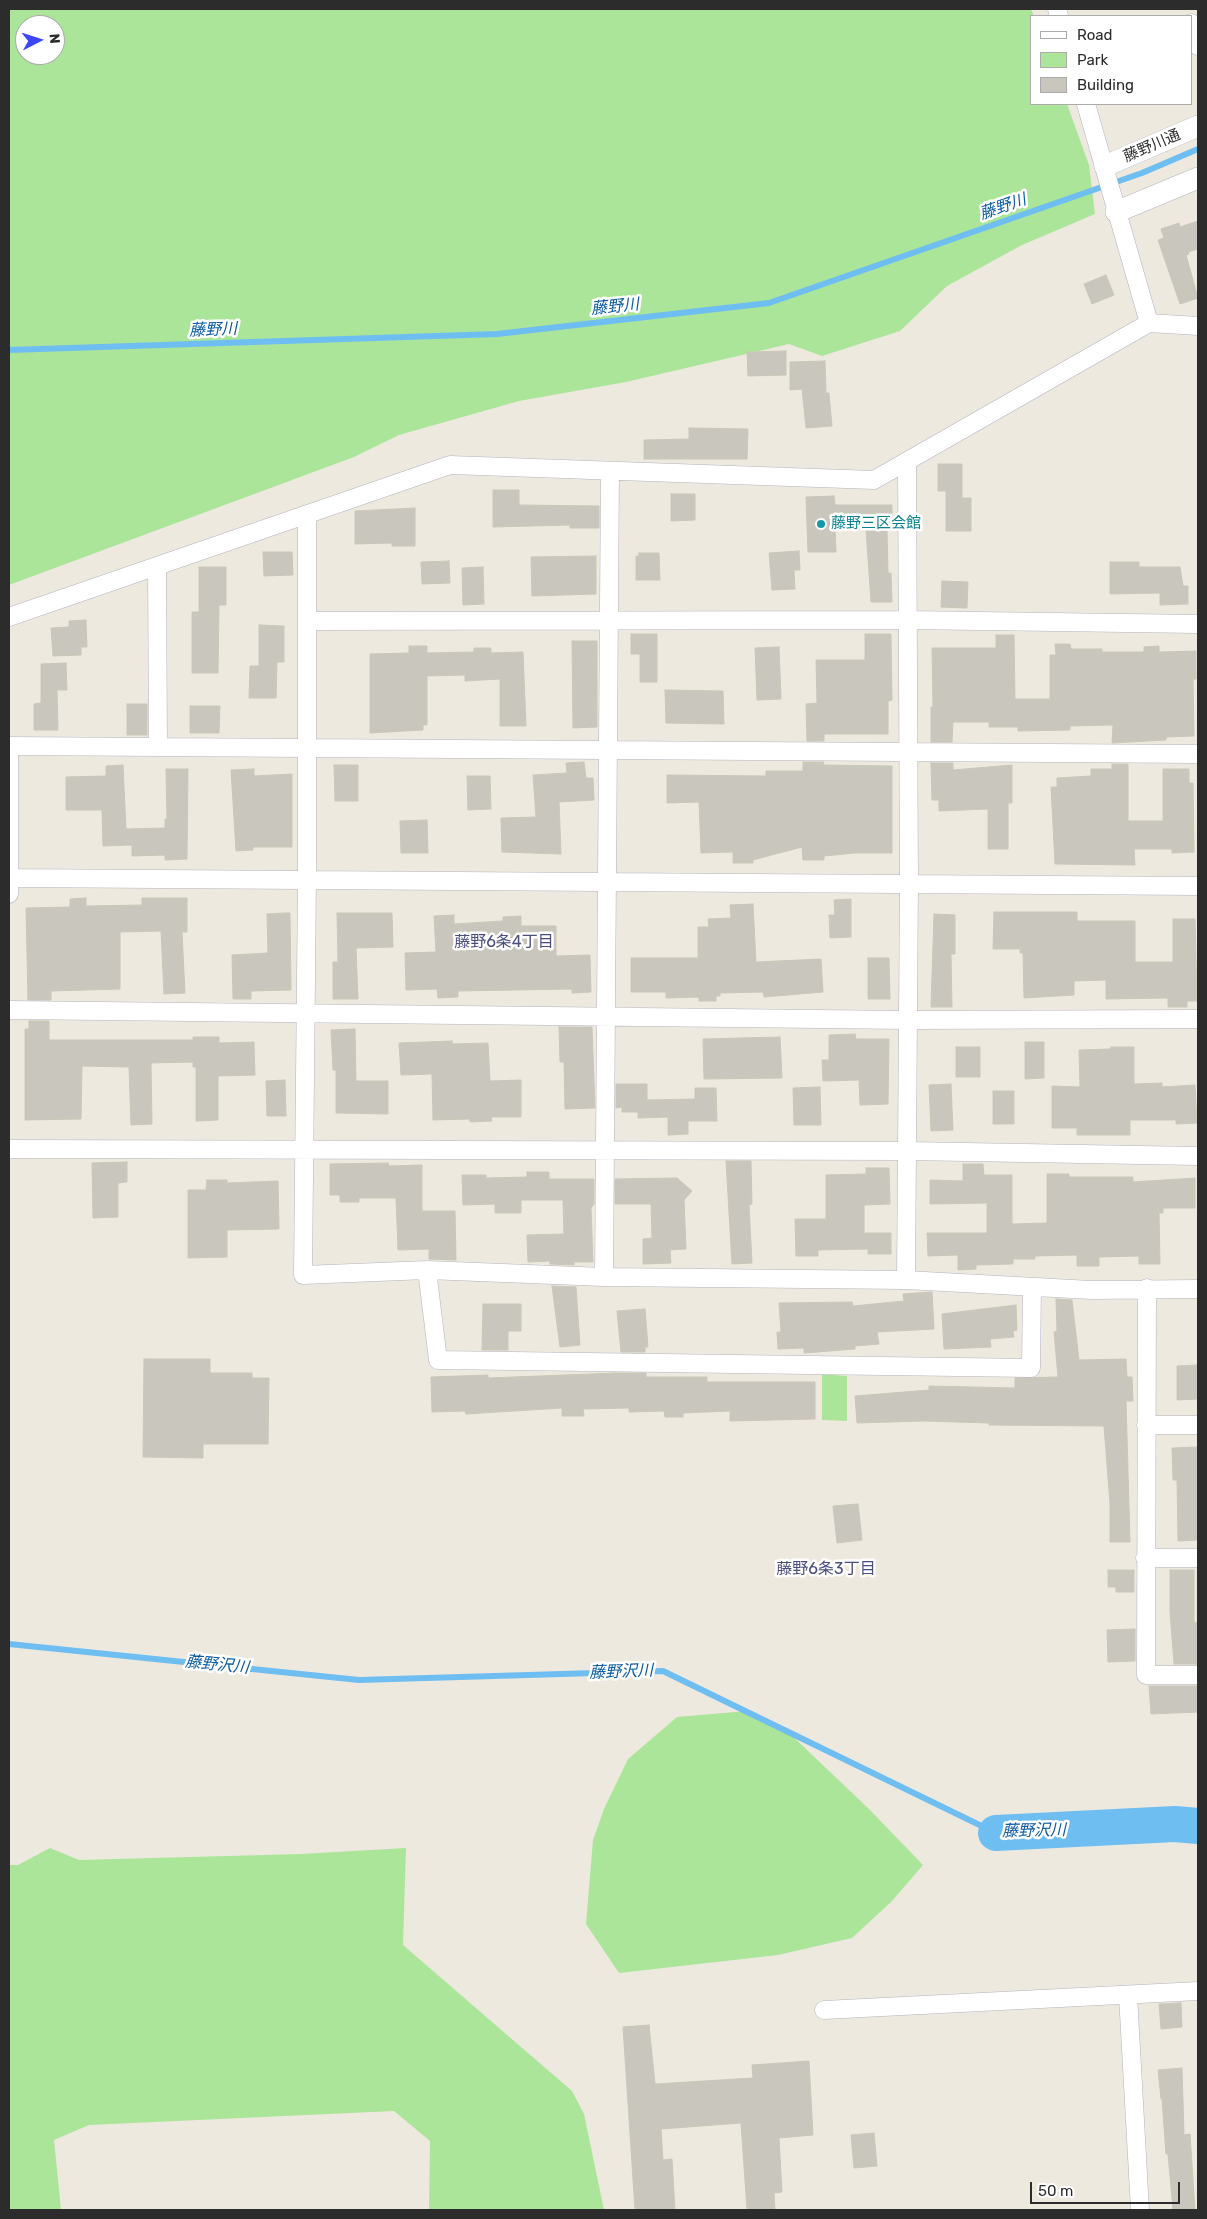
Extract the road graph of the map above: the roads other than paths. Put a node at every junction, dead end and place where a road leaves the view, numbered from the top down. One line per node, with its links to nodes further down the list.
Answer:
1 (1192, 27): 2 (street)
2 (1198, 46)
3 (1086, 105): 5 (street)
4 (1198, 126): 5 (street, 藤野川通)
5 (1105, 166): 7 (street)
6 (1198, 178): 7 (street)
7 (1116, 212): 8 (street)
8 (1148, 323): 9 (street); 10 (street)
9 (1198, 326)
10 (907, 461): 11 (street); 15 (street)
11 (610, 471): 12 (street); 17 (street)
12 (306, 514): 13 (street); 16 (street)
13 (157, 566): 14 (street); 20 (street)
14 (9, 617)
15 (907, 620): 17 (street); 18 (street); 23 (street)
16 (308, 621): 17 (street); 21 (street)
17 (608, 621): 22 (street)
18 (1198, 624)
19 (9, 746): 20 (street); 25 (street)
20 (158, 748): 21 (street)
21 (306, 748): 22 (street); 26 (street)
22 (609, 748): 23 (street); 27 (street)
23 (908, 751): 24 (street); 28 (street)
24 (1198, 754)
25 (9, 878): 26 (street); 30 (street)
26 (307, 879): 27 (street); 32 (street)
27 (608, 880): 28 (street); 33 (street)
28 (909, 883): 29 (street); 35 (street)
29 (1198, 886)
30 (9, 894)
31 (9, 1010): 32 (street)
32 (306, 1014): 33 (street); 37 (street)
33 (607, 1016): 35 (street); 38 (street)
34 (1198, 1019): 35 (street)
35 (907, 1020): 39 (street)
36 (9, 1148): 37 (street)
37 (305, 1150): 38 (street); 41 (street)
38 (605, 1150): 39 (street); 42 (street)
39 (907, 1151): 40 (street); 43 (street)
40 (1198, 1156)
41 (427, 1270): 42 (street); 44 (street)
42 (604, 1277): 43 (street)
43 (906, 1280): 44 (street)
44 (1032, 1287): 45 (street)
45 (1147, 1288): 46 (street); 47 (street)
46 (1198, 1289)
47 (1146, 1425): 48 (street); 49 (street)
48 (1198, 1425)
49 (1145, 1558): 50 (street); 51 (street)
50 (1198, 1558)
51 (1198, 1675)
52 (1198, 1991): 53 (street)
53 (1128, 1994): 54 (street); 55 (street)
54 (824, 2010)
55 (1140, 2210)

